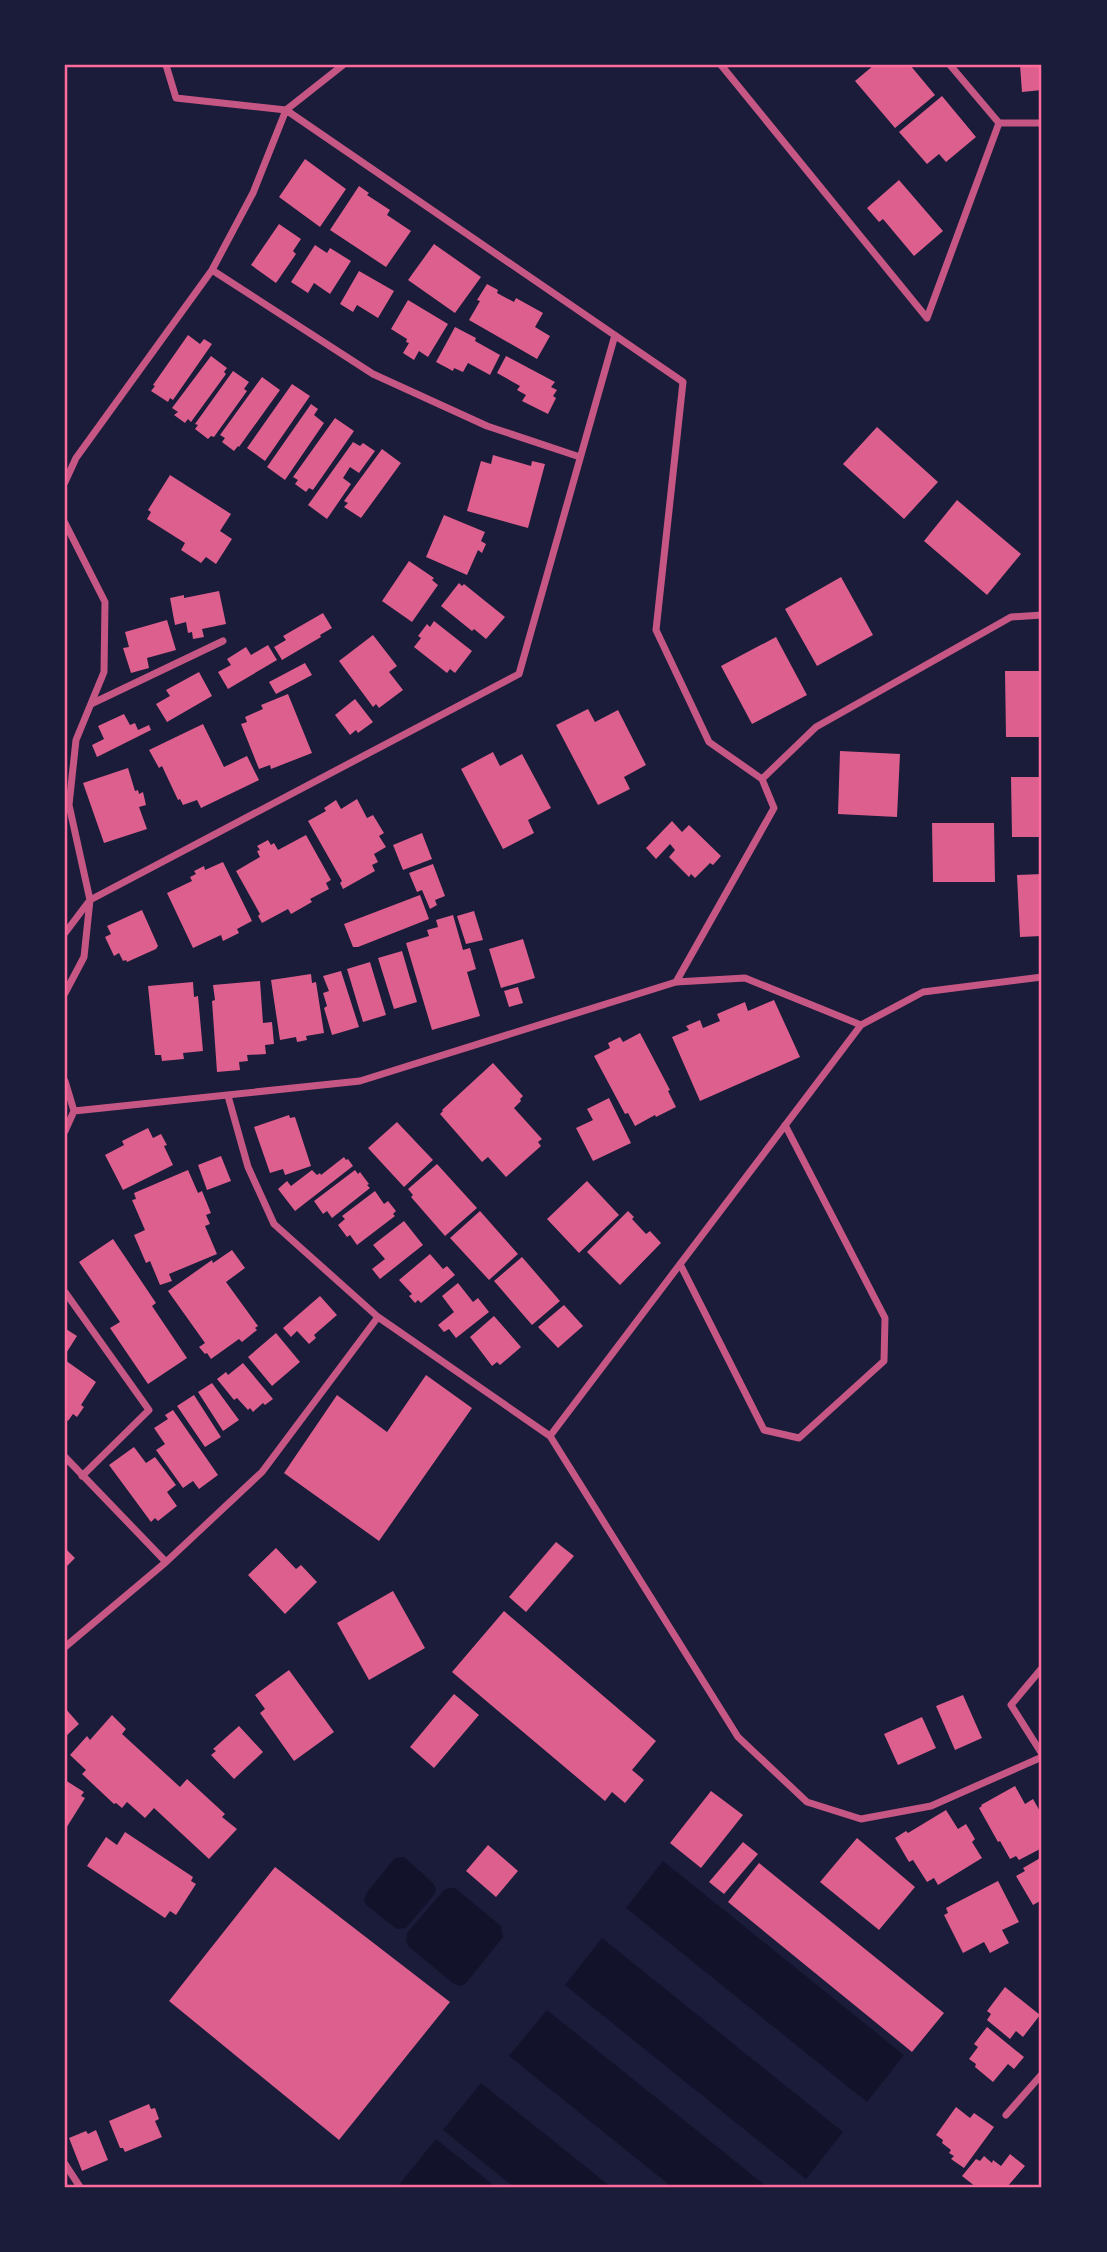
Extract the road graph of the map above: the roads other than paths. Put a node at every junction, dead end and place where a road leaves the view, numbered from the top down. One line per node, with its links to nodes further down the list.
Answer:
1 (166, 65): 5 (street)
2 (343, 65): 5 (street)
3 (721, 65): 6 (street)
4 (950, 65): 6 (street)
5 (286, 110): 8 (street); 9 (street)
6 (999, 123): 7 (street)
7 (1042, 123)
8 (212, 270): 10 (street); 11 (street)
9 (615, 335): 10 (street); 16 (street)
10 (580, 457): 17 (street)
11 (65, 482)
12 (65, 523): 15 (street)
13 (1042, 615): 16 (street)
14 (223, 642): 15 (street)
15 (90, 704): 17 (street)
16 (762, 779): 20 (street)
17 (90, 900): 18 (street); 21 (street)
18 (65, 933)
19 (1042, 977): 22 (street)
20 (676, 982): 22 (street); 24 (street)
21 (65, 993)
22 (861, 1025): 26 (street)
23 (65, 1081): 25 (street)
24 (229, 1096): 25 (street); 30 (street)
25 (74, 1111): 27 (street)
26 (785, 1125): 28 (street); 28 (street)
27 (65, 1131)
28 (680, 1264): 31 (street)
29 (65, 1292): 33 (street)
30 (378, 1317): 31 (street); 34 (street)
31 (550, 1436): 37 (street)
32 (65, 1457): 33 (street)
33 (82, 1475): 34 (street)
34 (166, 1562): 35 (street)
35 (65, 1647)
36 (1042, 1668): 37 (street)
37 (1042, 1755)
38 (1042, 2074): 39 (street)
39 (1006, 2115)
40 (65, 2164): 41 (street)
41 (80, 2187)

